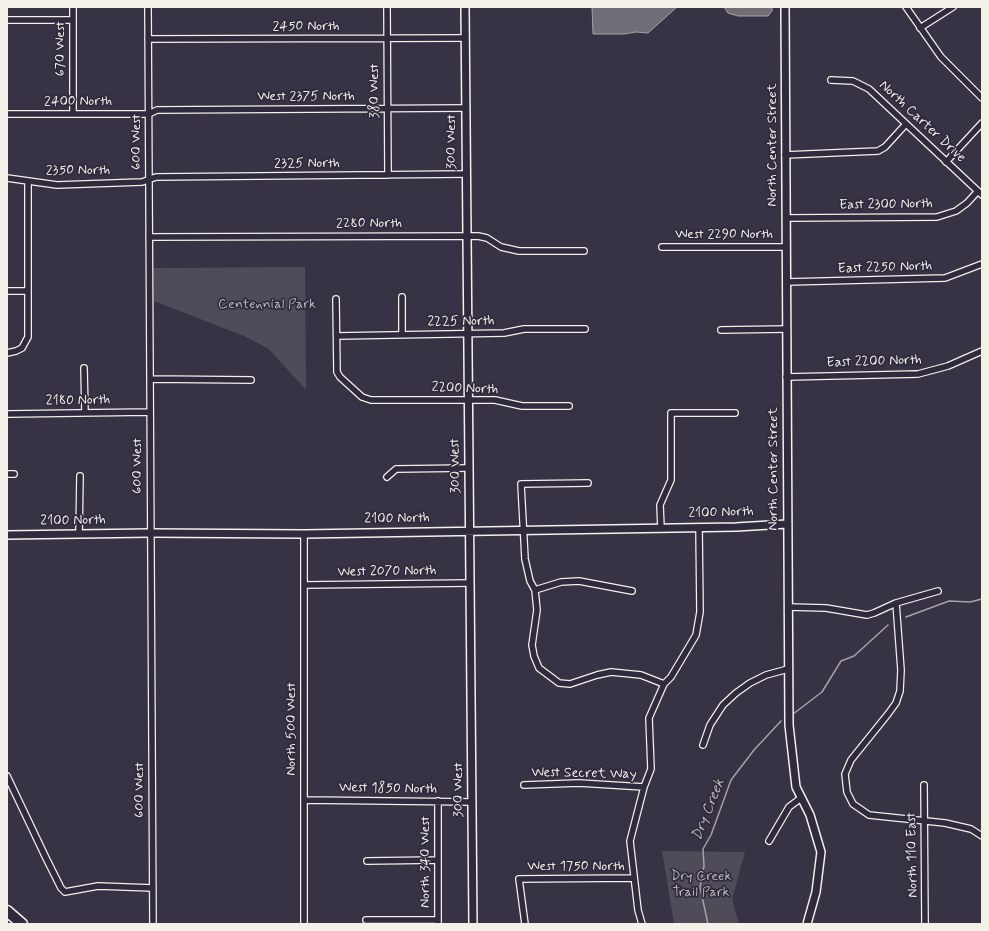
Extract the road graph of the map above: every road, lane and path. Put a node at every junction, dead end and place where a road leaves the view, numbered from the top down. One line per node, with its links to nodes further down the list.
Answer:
1 (73, 7): 9 (street, 670 West)
2 (148, 7): 13 (street, 600 West)
3 (387, 7): 12 (street, 380 West)
4 (465, 7): 11 (street, 300 West)
5 (785, 7): 23 (street, North Center Street)
6 (906, 7): 10 (street)
7 (952, 7): 10 (street)
8 (7, 20): 9 (street)
9 (73, 20): 19 (street, 670 West)
10 (920, 28): 15 (street)
11 (465, 38): 12 (street, 2450 North); 16 (street, 300 West)
12 (388, 39): 13 (street, 2450 North); 17 (street, 380 West)
13 (148, 40): 20 (street, 600 West)
14 (831, 80): 22 (street, North Carter Drive)
15 (982, 98)
16 (465, 108): 17 (street, West 2375 North); 25 (street, 300 West)
17 (387, 109): 20 (street, West 2375 North); 26 (street, 380 West)
18 (7, 114): 19 (street, 2400 North)
19 (73, 114): 20 (street, 2400 North)
20 (148, 114): 28 (street, 600 West)
21 (982, 122): 24 (street)
22 (906, 124): 23 (street); 24 (street, North Carter Drive)
23 (785, 155): 31 (street, North Center Street)
24 (946, 162): 30 (street, North Carter Drive)
25 (465, 174): 26 (street, 2325 North); 32 (street, 300 West)
26 (388, 175): 28 (street, 2325 North)
27 (7, 178): 29 (street, 2350 North)
28 (149, 180): 29 (street, 2350 North); 33 (street, 600 West)
29 (28, 182): 40 (street)
30 (980, 193): 31 (street, East 2300 North)
31 (786, 218): 35 (street, North Center Street)
32 (465, 236): 33 (street, 2280 North); 36 (street, 2280 North); 46 (street, 300 West)
33 (149, 238): 53 (street, 600 West)
34 (662, 247): 35 (street, West 2290 North)
35 (786, 247): 38 (street, North Center Street)
36 (584, 251)
37 (982, 264): 38 (street, East 2250 North)
38 (786, 282): 44 (street, North Center Street)
39 (7, 291): 40 (street)
40 (28, 291): 50 (street)
41 (402, 297): 47 (street)
42 (336, 299): 48 (street)
43 (585, 329): 46 (street, 2225 North)
44 (786, 329): 45 (street); 52 (street, North Center Street)
45 (721, 330)
46 (467, 334): 47 (street, 2225 North); 55 (street, 300 West)
47 (402, 335): 48 (street, 2225 North)
48 (337, 336): 55 (street, 2200 North)
49 (982, 351): 52 (street, East 2200 North)
50 (7, 352)
51 (84, 368): 58 (street)
52 (786, 377): 67 (street, North Center Street)
53 (150, 380): 54 (street); 57 (street, 600 West)
54 (251, 380)
55 (468, 400): 56 (street, 2200 North); 61 (street, 300 West)
56 (569, 406)
57 (150, 412): 58 (street, 2180 North); 72 (street, 600 West)
58 (85, 413): 59 (street, 2180 North)
59 (7, 414)
60 (735, 414): 69 (street)
61 (469, 468): 65 (street); 71 (street, 300 West)
62 (7, 474): 63 (street)
63 (14, 474)
64 (80, 476): 73 (street)
65 (387, 477)
66 (588, 483): 70 (street)
67 (787, 524): 68 (street, 2100 North); 82 (street, North Center Street)
68 (699, 527): 69 (street, 2100 North); 84 (street)
69 (661, 528): 70 (street, 2100 North)
70 (522, 529): 71 (street, 2100 North); 78 (street)
71 (470, 530): 74 (street, 2100 North); 76 (street, 300 West)
72 (150, 533): 73 (street, 2100 North); 74 (street, 2100 North); 100 (street, 600 West)
73 (79, 534): 75 (street, 2100 North)
74 (304, 534): 77 (street, North 500 West)
75 (7, 535)
76 (470, 583): 77 (street, West 2070 North); 93 (street, 300 West)
77 (304, 585): 91 (street, North 500 West)
78 (535, 590): 79 (street); 84 (street)
79 (632, 590)
80 (938, 591): 81 (street)
81 (896, 603): 82 (street); 94 (street)
82 (788, 606): 83 (street, North Center Street)
83 (788, 669): 85 (street); 90 (street, North Center Street)
84 (664, 684): 89 (street)
85 (703, 745)
86 (7, 776): 100 (street)
87 (524, 785): 89 (street, West Secret Way)
88 (924, 785): 94 (street, North 110 East)
89 (644, 787): 99 (street)
90 (801, 798): 96 (street); 110 (street, North Center Street)
91 (304, 800): 92 (street, West 1850 North); 106 (street, North 500 West)
92 (438, 801): 93 (street, West 1850 North); 97 (street, North 340 West)
93 (472, 802): 107 (street, 300 West)
94 (924, 821): 95 (street); 111 (street, North 110 East)
95 (982, 836)
96 (769, 841)
97 (438, 860): 98 (street); 103 (street, North 340 West)
98 (367, 861)
99 (634, 878): 108 (street, West 1750 North); 109 (street)
100 (153, 888): 105 (street, 600 West)
101 (7, 911): 104 (highway)
102 (366, 920): 103 (street)
103 (438, 922)
104 (22, 924)
105 (153, 924)
106 (304, 924)
107 (473, 924)
108 (525, 924)
109 (642, 924)
110 (807, 924)
111 (925, 924)

